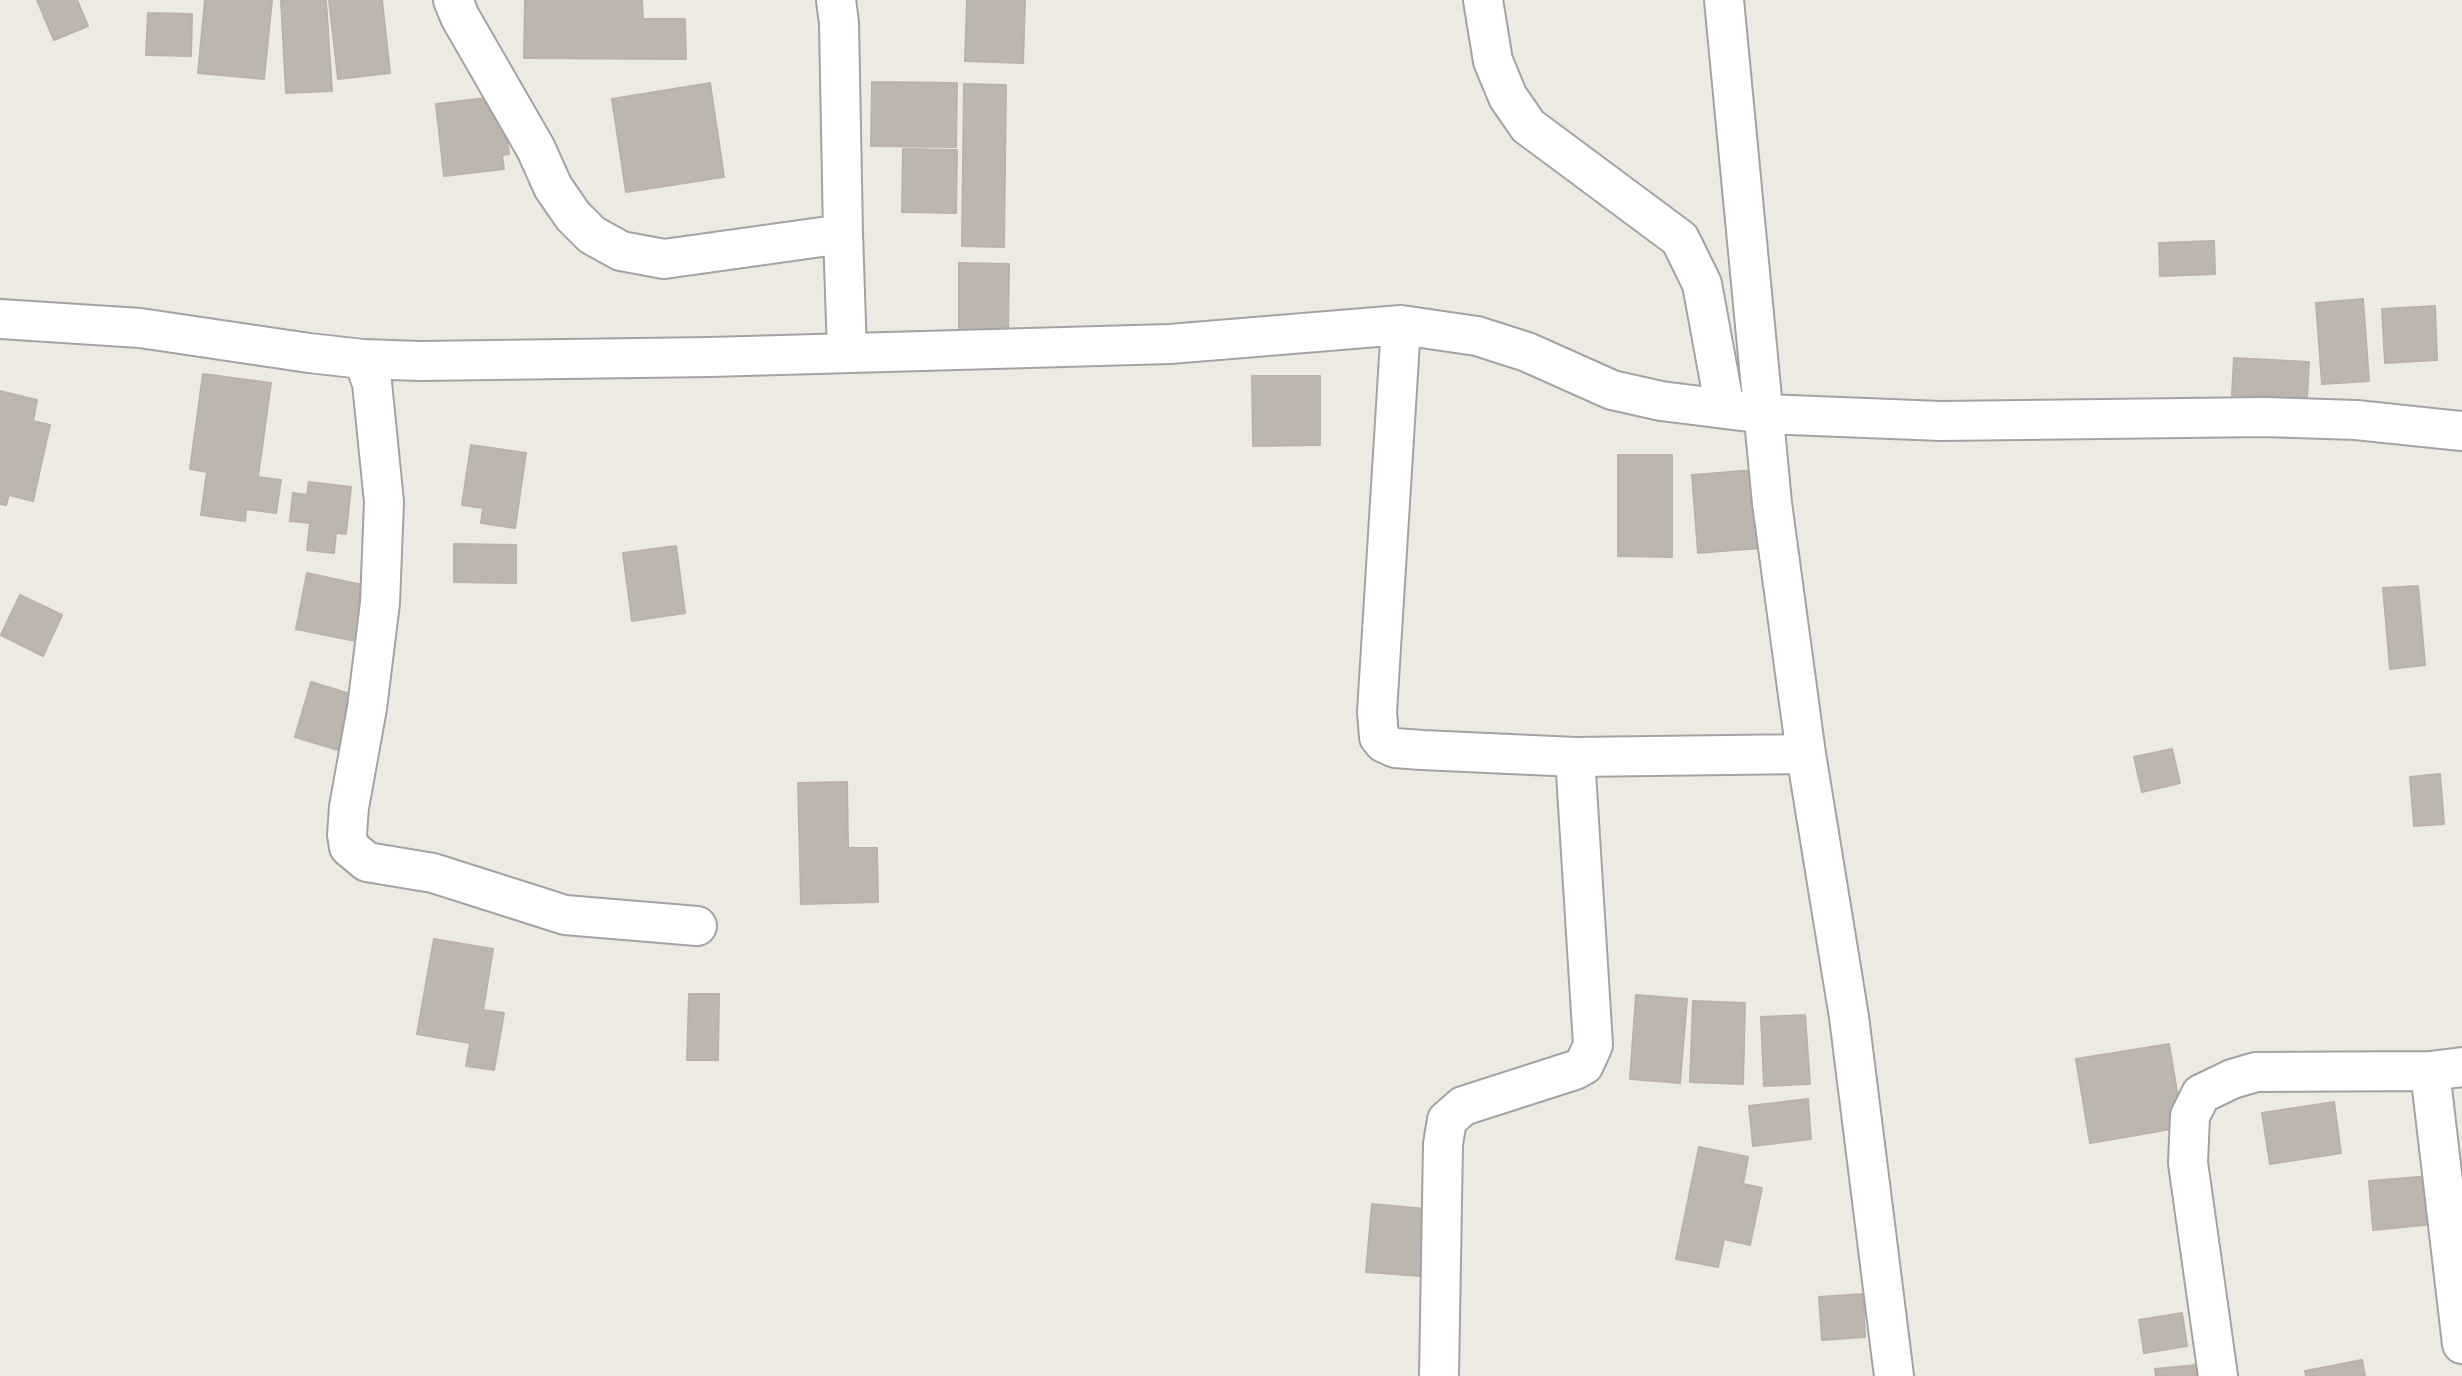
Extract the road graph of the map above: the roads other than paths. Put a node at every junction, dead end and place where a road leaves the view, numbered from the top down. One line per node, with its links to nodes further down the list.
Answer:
1 (453, 0): 5 (street)
2 (836, 0): 5 (street)
3 (1483, 0): 10 (street)
4 (1724, 0): 11 (street)
5 (843, 234): 8 (street)
6 (0, 319): 9 (street)
7 (1401, 325): 8 (street); 10 (street); 14 (street)
8 (847, 352): 9 (street)
9 (363, 359): 15 (street)
10 (1725, 409): 11 (street)
11 (1765, 414): 12 (street); 13 (street)
12 (2462, 431)
13 (1806, 754): 14 (street); 19 (street)
14 (1575, 757): 18 (street)
15 (697, 926)
16 (2446, 1069): 17 (street); 20 (street)
17 (2462, 1344)
18 (1440, 1376)
19 (1894, 1376)
20 (2218, 1376)

